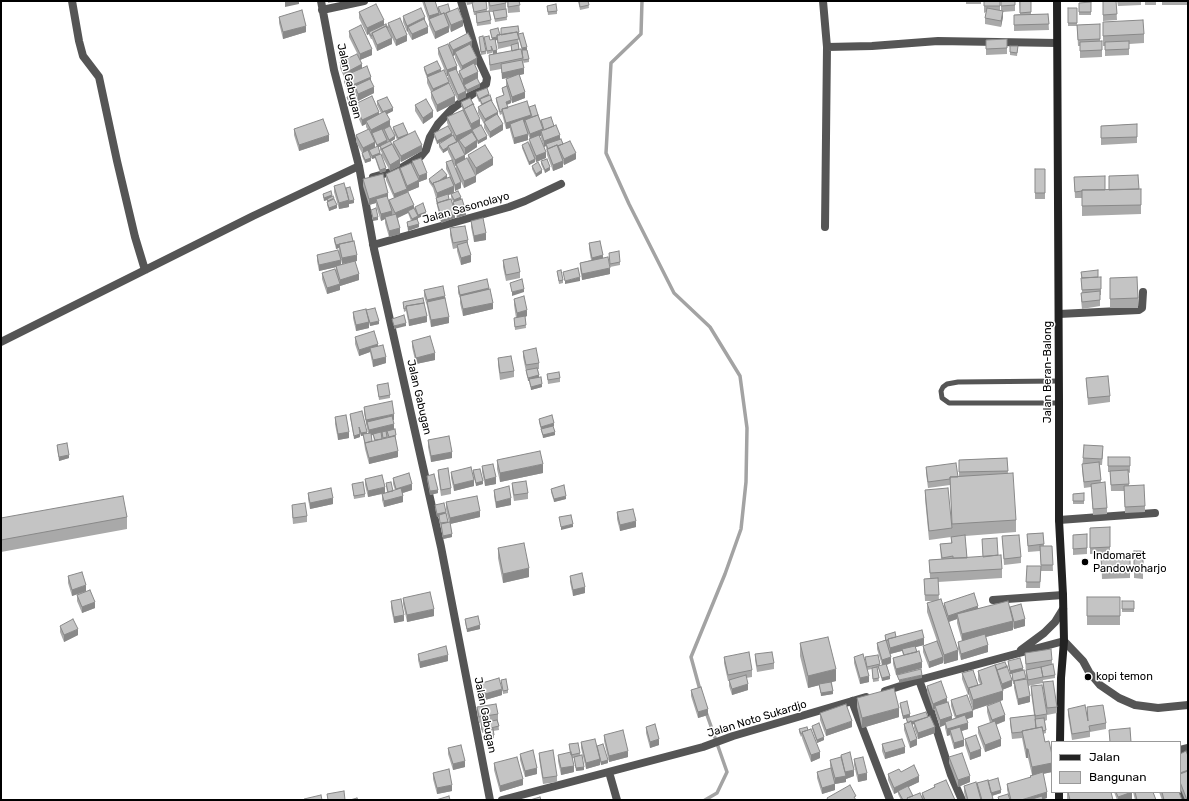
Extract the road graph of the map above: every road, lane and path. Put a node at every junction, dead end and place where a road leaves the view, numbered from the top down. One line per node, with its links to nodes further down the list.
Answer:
1 (72, 1): 15 (street)
2 (320, 1): 7 (street, Jalan Gabugan)
3 (364, 1): 7 (street)
4 (461, 1): 11 (street)
5 (822, 1): 9 (street)
6 (1057, 1): 8 (main road, Jalan Beran-Balong)
7 (322, 10): 10 (street, Jalan Gabugan)
8 (1057, 42): 9 (street); 17 (main road, Jalan Beran-Balong)
9 (827, 48): 13 (street)
10 (358, 166): 11 (street, Jalan Gabugan); 15 (street)
11 (361, 180): 14 (street, Jalan Gabugan)
12 (561, 184): 14 (street, Jalan Sasonolayo)
13 (824, 227)
14 (374, 245): 33 (street, Jalan Gabugan)
15 (145, 270): 18 (street)
16 (1143, 292): 17 (street)
17 (1059, 314): 19 (main road, Jalan Beran-Balong)
18 (1, 342)
19 (1059, 381): 20 (main road, Jalan Beran-Balong); 20 (lane)
20 (1060, 403): 22 (main road, Jalan Beran-Balong)
21 (1155, 514): 22 (street)
22 (1059, 520): 23 (main road, Jalan Beran-Balong)
23 (1063, 595): 24 (street); 25 (main road, Jalan Beran-Balong)
24 (993, 600)
25 (1063, 609): 26 (main road, Jalan Beran-Balong); 27 (street, Jalan Noto Sukardjo)
26 (1064, 641): 27 (street, Jalan Noto Sukardjo); 30 (street); 31 (main road, Jalan Beran-Balong)
27 (1017, 653): 28 (street, Jalan Noto Sukardjo)
28 (919, 680): 29 (street, Jalan Noto Sukardjo); 37 (street)
29 (852, 701): 32 (street, Jalan Noto Sukardjo); 36 (street)
30 (1188, 705)
31 (1060, 741)
32 (610, 772): 34 (street, Jalan Noto Sukardjo); 35 (street)
33 (490, 800)
34 (502, 800)
35 (617, 800)
36 (890, 800)
37 (962, 800)

